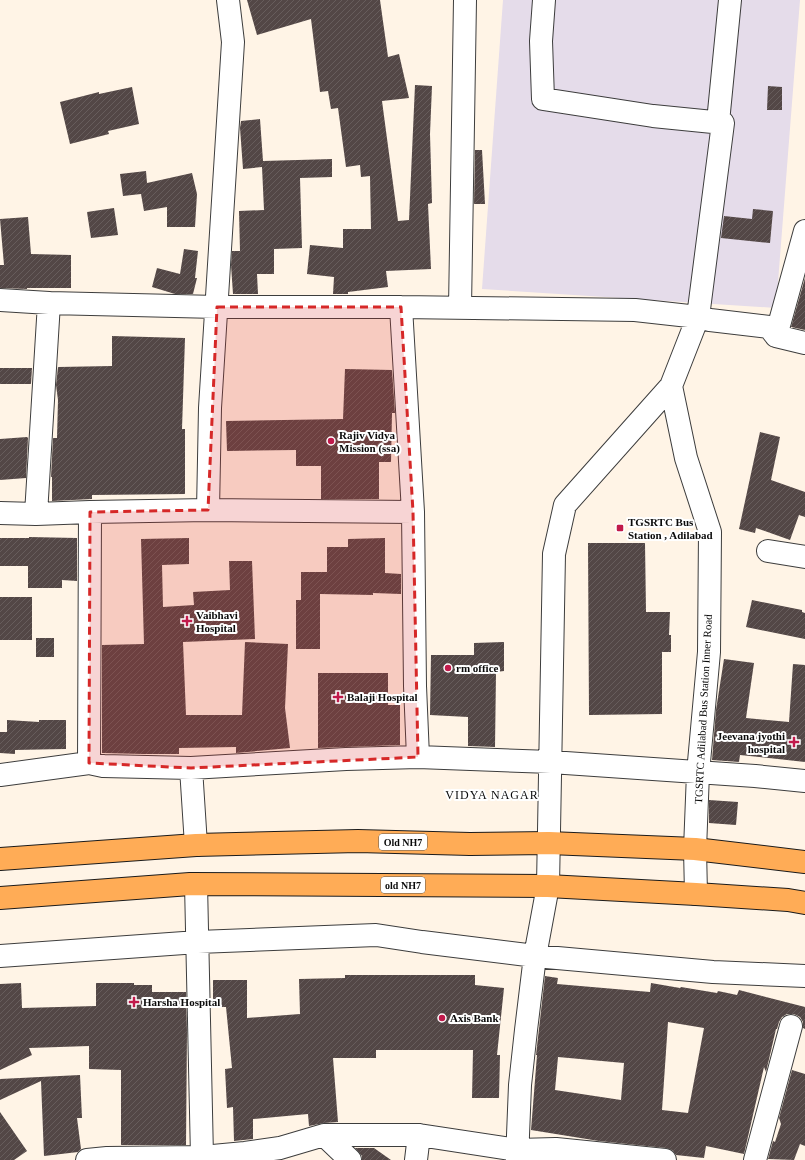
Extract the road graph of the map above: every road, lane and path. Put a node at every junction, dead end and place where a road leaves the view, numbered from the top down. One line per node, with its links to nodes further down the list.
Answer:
1 (228, 0): 9 (street)
2 (466, 0): 11 (street)
3 (544, 0): 5 (street)
4 (730, 0): 5 (street)
5 (718, 122): 12 (street)
6 (805, 232): 13 (street)
7 (0, 300): 8 (street)
8 (49, 303): 9 (street); 20 (street)
9 (217, 307): 10 (street); 16 (street)
10 (401, 307): 11 (street); 18 (street)
11 (460, 308): 12 (street)
12 (698, 317): 13 (street); 15 (street)
13 (776, 336): 14 (street)
14 (805, 343)
15 (671, 386): 24 (street); 27 (street, TGSRTC Adilabad Bus Station Inner Road)
16 (208, 510): 17 (street); 18 (street)
17 (90, 512): 20 (street); 25 (street)
18 (413, 512): 23 (street)
19 (0, 514): 20 (street)
20 (36, 514)
21 (768, 551): 22 (street)
22 (805, 557)
23 (418, 757): 24 (street); 26 (street)
24 (551, 762): 27 (street); 30 (street)
25 (90, 764): 26 (street); 28 (street)
26 (191, 768): 31 (street)
27 (698, 773): 29 (street); 32 (street, TGSRTC Adilabad Bus Station Inner Road)
28 (0, 775)
29 (805, 781)
30 (549, 843): 31 (main road, Old NH7); 32 (main road, Old NH7); 36 (street)
31 (196, 845): 33 (main road, Old NH7)
32 (695, 850): 34 (main road, Old NH7); 37 (street, TGSRTC Adilabad Bus Station Inner Road)
33 (0, 859)
34 (805, 862)
35 (196, 884): 36 (main road, old NH7); 38 (main road, old NH7); 40 (street)
36 (548, 886): 37 (main road, old NH7); 42 (street)
37 (696, 894): 39 (main road, old NH7)
38 (0, 898)
39 (805, 903)
40 (198, 942): 41 (street); 42 (street); 49 (street)
41 (0, 956)
42 (535, 956): 43 (street); 48 (street)
43 (805, 976)
44 (791, 1026): 55 (street)
45 (324, 1135): 46 (street); 47 (street); 52 (street)
46 (419, 1135): 48 (street); 53 (street)
47 (284, 1154): 49 (street)
48 (517, 1155): 54 (street)
49 (202, 1157): 50 (street)
50 (165, 1158): 51 (street)
51 (88, 1160)
52 (350, 1160)
53 (416, 1160)
54 (665, 1160)
55 (754, 1160)

